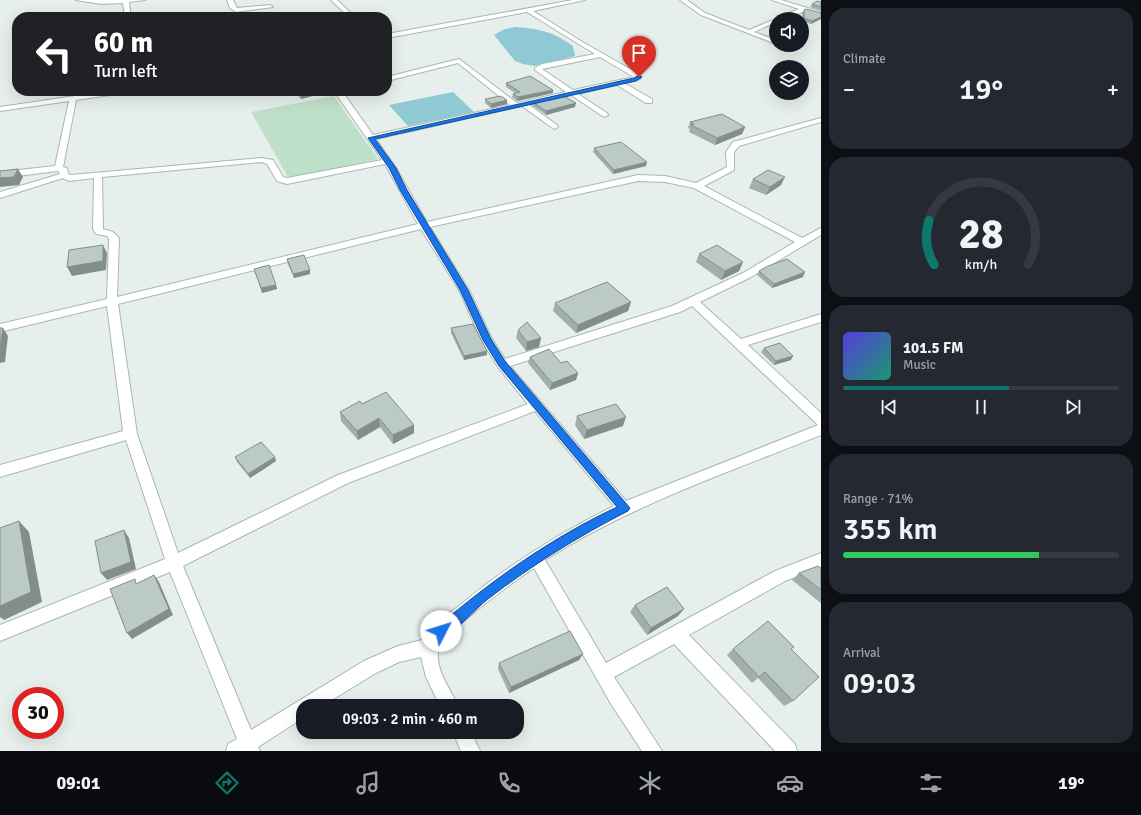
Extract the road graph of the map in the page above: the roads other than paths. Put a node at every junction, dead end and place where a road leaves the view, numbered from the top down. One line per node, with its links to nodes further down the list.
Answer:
1 (79, 0): 8 (street)
2 (142, 0): 8 (street)
3 (230, 0): 10 (street)
4 (334, 0): 14 (street)
5 (582, 0): 9 (street)
6 (683, 0): 18 (street)
7 (778, 0): 11 (street)
8 (126, 2): 13 (street)
9 (562, 2): 12 (street)
10 (270, 6)
11 (804, 9): 15 (street); 16 (street)
12 (528, 10): 19 (street); 21 (street)
13 (127, 12)
14 (347, 12)
15 (796, 12)
16 (821, 14)
17 (769, 23): 18 (street)
18 (749, 32): 20 (street)
19 (392, 35)
20 (769, 39)
21 (600, 55): 23 (street); 24 (street)
22 (392, 78): 30 (street)
23 (619, 83): 24 (street); 28 (street)
24 (570, 93): 29 (street); 32 (street)
25 (83, 96): 27 (street)
26 (343, 96): 35 (street)
27 (73, 99): 31 (street); 37 (street)
28 (649, 101)
29 (524, 104): 30 (street); 34 (street)
30 (516, 106): 35 (street)
31 (0, 109)
32 (604, 114)
33 (820, 121): 40 (street)
34 (554, 127)
35 (371, 138): 36 (street)
36 (392, 167): 39 (street); 42 (street)
37 (62, 171): 38 (street); 39 (street); 41 (street)
38 (0, 175)
39 (98, 175): 45 (street)
40 (697, 186): 42 (street); 44 (street)
41 (0, 194)
42 (424, 225): 45 (street); 50 (street)
43 (821, 231): 44 (street)
44 (801, 242): 46 (street)
45 (112, 301): 48 (street); 54 (street)
46 (693, 301): 49 (street); 50 (street)
47 (821, 318): 49 (street)
48 (0, 328)
49 (739, 344): 52 (street)
50 (502, 364): 51 (street)
51 (538, 405): 56 (street); 59 (street)
52 (821, 421)
53 (821, 429): 56 (street)
54 (130, 434): 55 (street); 59 (street)
55 (0, 471)
56 (624, 508): 57 (street)
57 (536, 558): 62 (street); 63 (street)
58 (821, 560): 61 (street)
59 (174, 563): 60 (street); 68 (street)
60 (0, 633)
61 (675, 633): 63 (street); 71 (street)
62 (431, 646): 64 (street); 65 (street)
63 (604, 673): 70 (street)
64 (318, 699)
65 (446, 699)
66 (296, 713): 68 (street)
67 (465, 739): 69 (street)
68 (245, 748)
69 (471, 751)
70 (653, 751)
71 (788, 751)

